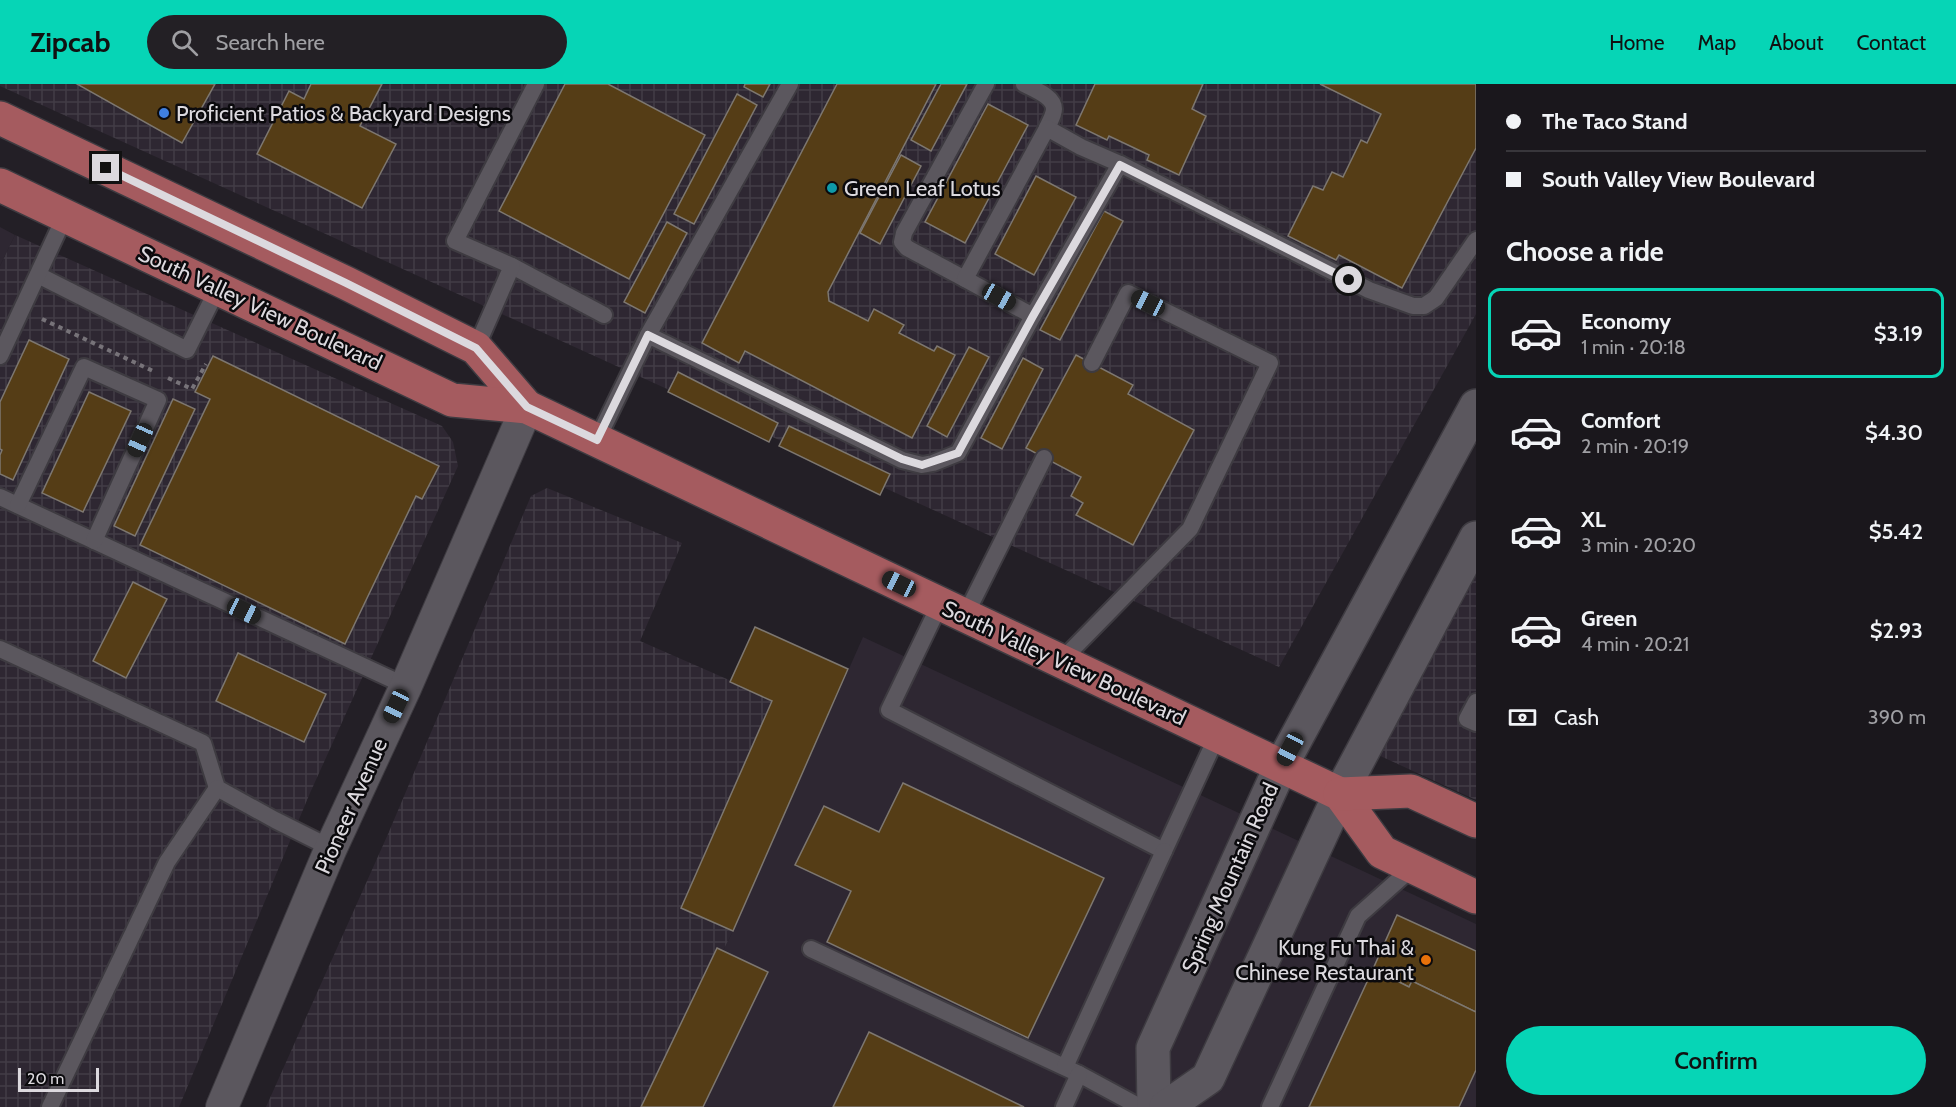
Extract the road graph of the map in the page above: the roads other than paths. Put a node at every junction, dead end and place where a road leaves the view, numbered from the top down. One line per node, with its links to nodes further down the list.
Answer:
1 (536, 84): 11 (lane)
2 (790, 84): 17 (lane)
3 (986, 84): 13 (lane)
4 (1024, 84): 6 (lane)
5 (0, 118): 18 (main road, South Valley View Boulevard)
6 (1047, 128): 7 (lane); 13 (lane)
7 (1120, 165): 10 (lane); 16 (lane)
8 (0, 185): 9 (main road, South Valley View Boulevard)
9 (65, 216): 12 (lane); 14 (main road, South Valley View Boulevard)
10 (1476, 240)
11 (512, 266): 15 (lane); 18 (lane)
12 (38, 275): 14 (lane); 19 (lane)
13 (965, 279): 16 (lane)
14 (218, 288): 22 (main road, South Valley View Boulevard)
15 (604, 315)
16 (1033, 316): 17 (lane)
17 (648, 335): 23 (lane)
18 (476, 348): 22 (main road, South Valley View Boulevard)
19 (0, 356)
20 (1092, 363): 31 (lane)
21 (1476, 406): 36 (main road, Spring Mountain Road)
22 (527, 407): 23 (main road, South Valley View Boulevard); 32 (street, Pioneer Avenue)
23 (597, 440): 29 (main road, South Valley View Boulevard)
24 (1044, 458): 29 (lane)
25 (0, 497): 26 (lane)
26 (18, 506): 28 (lane); 28 (lane)
27 (1476, 538): 38 (main road)
28 (94, 541): 32 (lane)
29 (953, 610): 31 (main road, South Valley View Boulevard); 41 (lane)
30 (0, 649): 37 (lane)
31 (1061, 661): 35 (main road, South Valley View Boulevard)
32 (406, 686): 40 (street, Pioneer Avenue)
33 (1476, 702): 34 (lane)
34 (1476, 723)
35 (1217, 736): 36 (main road, South Valley View Boulevard); 41 (lane)
36 (1281, 766): 38 (main road, South Valley View Boulevard); 50 (main road, Spring Mountain Road)
37 (217, 788): 40 (lane); 46 (lane)
38 (1340, 794): 39 (main road, South Valley View Boulevard); 42 (main road, South Valley View Boulevard); 51 (main road)
39 (1476, 821)
40 (331, 848): 47 (street, Pioneer Avenue)
41 (1164, 851): 45 (lane)
42 (1413, 867): 43 (main road, South Valley View Boulevard); 52 (lane)
43 (1476, 897)
44 (811, 950): 45 (lane)
45 (1072, 1070): 48 (lane); 49 (lane)
46 (50, 1107)
47 (222, 1107)
48 (1064, 1107)
49 (1140, 1107)
50 (1154, 1107)
51 (1166, 1107)
52 (1270, 1107)

